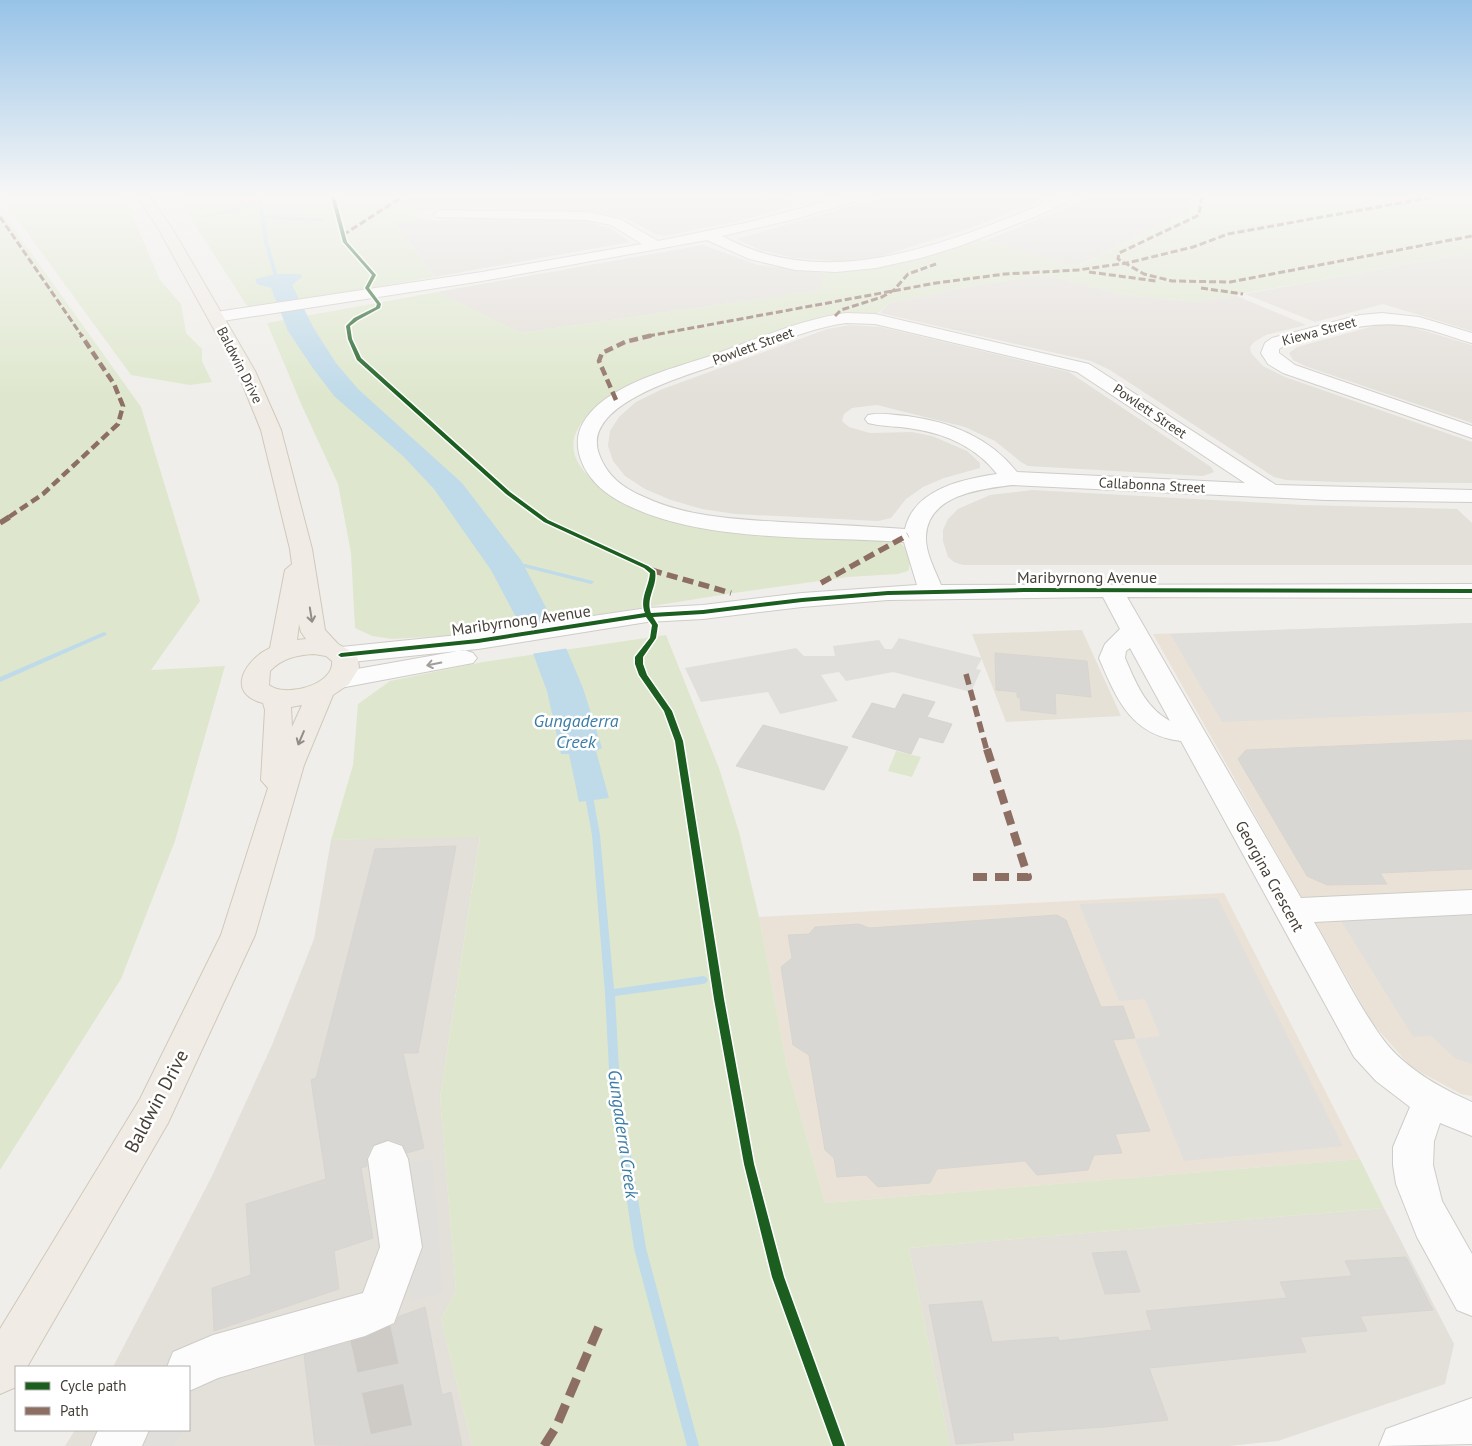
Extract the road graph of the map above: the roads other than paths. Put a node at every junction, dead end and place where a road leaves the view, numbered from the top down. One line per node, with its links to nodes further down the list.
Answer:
1 (185, 264): 5 (main road, Baldwin Drive)
2 (550, 264): 5 (street)
3 (805, 264): 4 (street)
4 (875, 264)
5 (218, 322): 13 (main road, Baldwin Drive)
6 (1472, 338): 8 (street, Kiewa Street)
7 (875, 419): 9 (street)
8 (1472, 432)
9 (1011, 478): 10 (street, Callabonna Street); 12 (street, Callabonna Street)
10 (1271, 492): 11 (street, Callabonna Street); 12 (street, Powlett Street)
11 (1472, 496)
12 (915, 536): 16 (street)
13 (301, 549): 17 (main road, Baldwin Drive); 18 (main road, Baldwin Drive, one-way to 18)
14 (1110, 591): 15 (street, Maribyrnong Avenue); 16 (street, Maribyrnong Avenue); 22 (street, Georgina Crescent)
15 (1472, 591)
16 (931, 592): 18 (street, Maribyrnong Avenue)
17 (282, 651): 18 (main road); 19 (main road)
18 (332, 669): 19 (main road); 20 (main road, Baldwin Drive, one-way to 20)
19 (274, 698): 20 (main road, Baldwin Drive)
20 (274, 814): 28 (main road, Baldwin Drive)
21 (1472, 902): 22 (street)
22 (1289, 911): 23 (street, Georgina Crescent)
23 (1432, 1101): 24 (street, Georgina Crescent); 26 (street)
24 (1472, 1119)
25 (388, 1160): 27 (street)
26 (1472, 1295)
27 (190, 1368)
28 (0, 1371)
29 (1472, 1421): 32 (street)
30 (124, 1431): 31 (street)
31 (115, 1446)
32 (1404, 1446)

